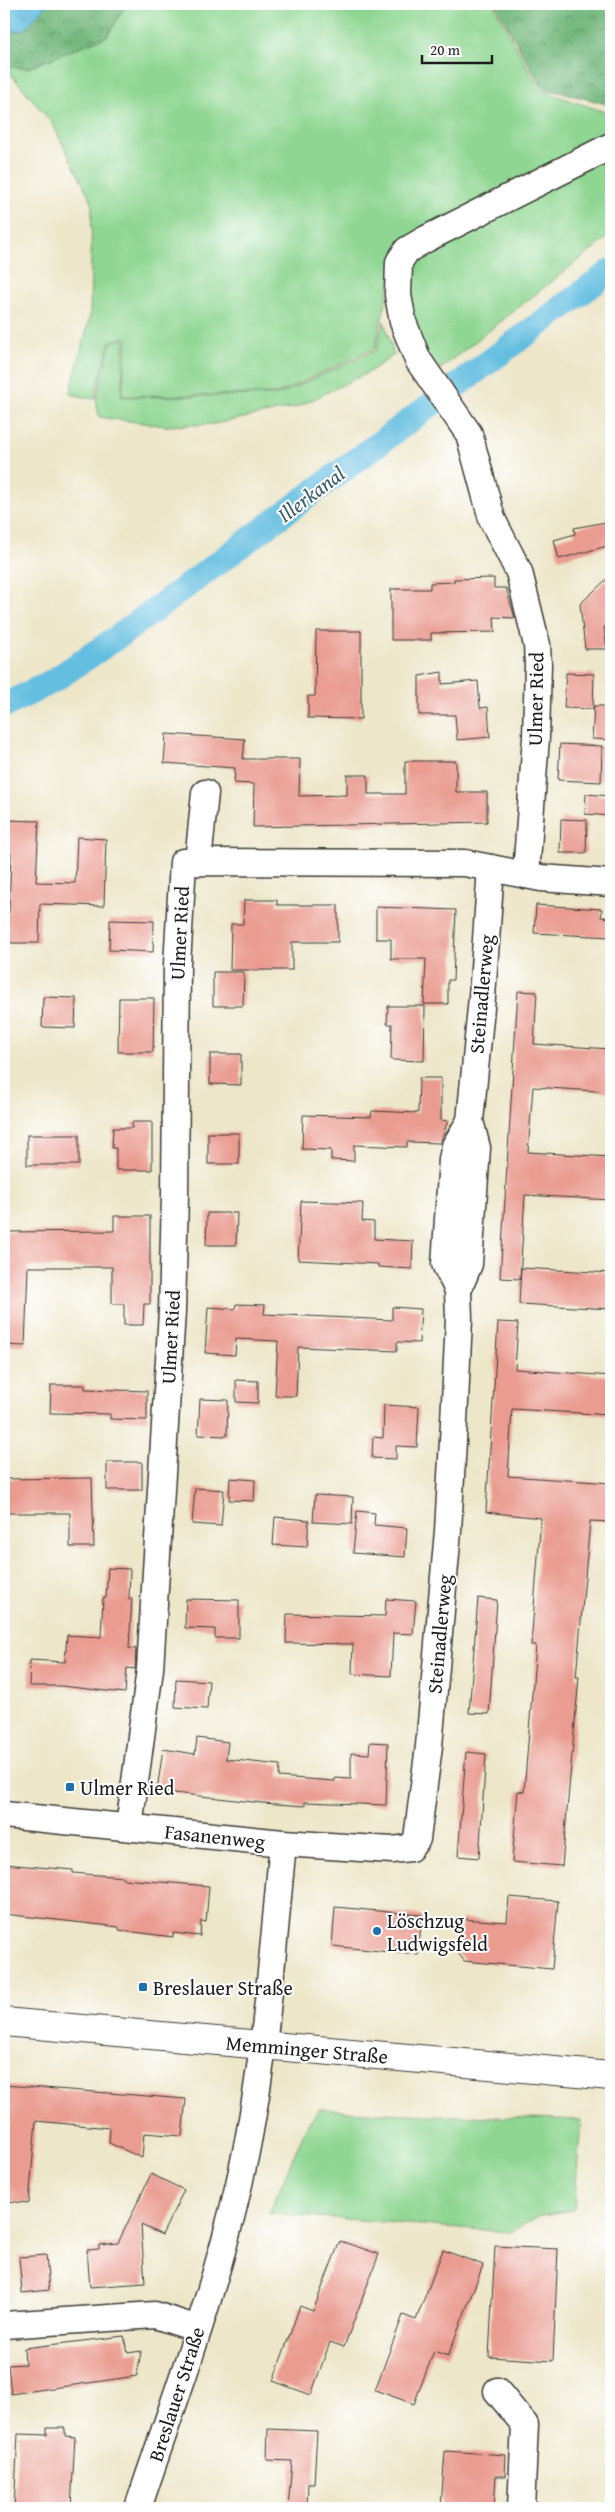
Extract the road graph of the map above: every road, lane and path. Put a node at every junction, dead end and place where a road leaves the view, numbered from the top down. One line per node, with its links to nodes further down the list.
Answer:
1 (611, 146): 5 (street, Ulmer Ried)
2 (204, 793): 3 (street, Ulmer Ried)
3 (198, 862): 4 (street, Ulmer Ried); 8 (street, Ulmer Ried)
4 (491, 868): 5 (street, Ulmer Ried); 9 (street, Steinadlerweg)
5 (526, 875): 6 (street, Ulmer Ried)
6 (611, 883)
7 (4, 1815): 8 (street, Fasanenweg)
8 (130, 1826): 9 (street, Fasanenweg)
9 (283, 1843): 11 (street, Fasanenweg)
10 (4, 2022): 11 (main road, Memminger Straße)
11 (262, 2046): 12 (main road, Memminger Straße); 14 (street, Breslauer Straße)
12 (611, 2076)
13 (4, 2325): 14 (street)
14 (198, 2329): 16 (street, Breslauer Straße)
15 (497, 2391): 17 (street)
16 (138, 2508)
17 (521, 2508)

